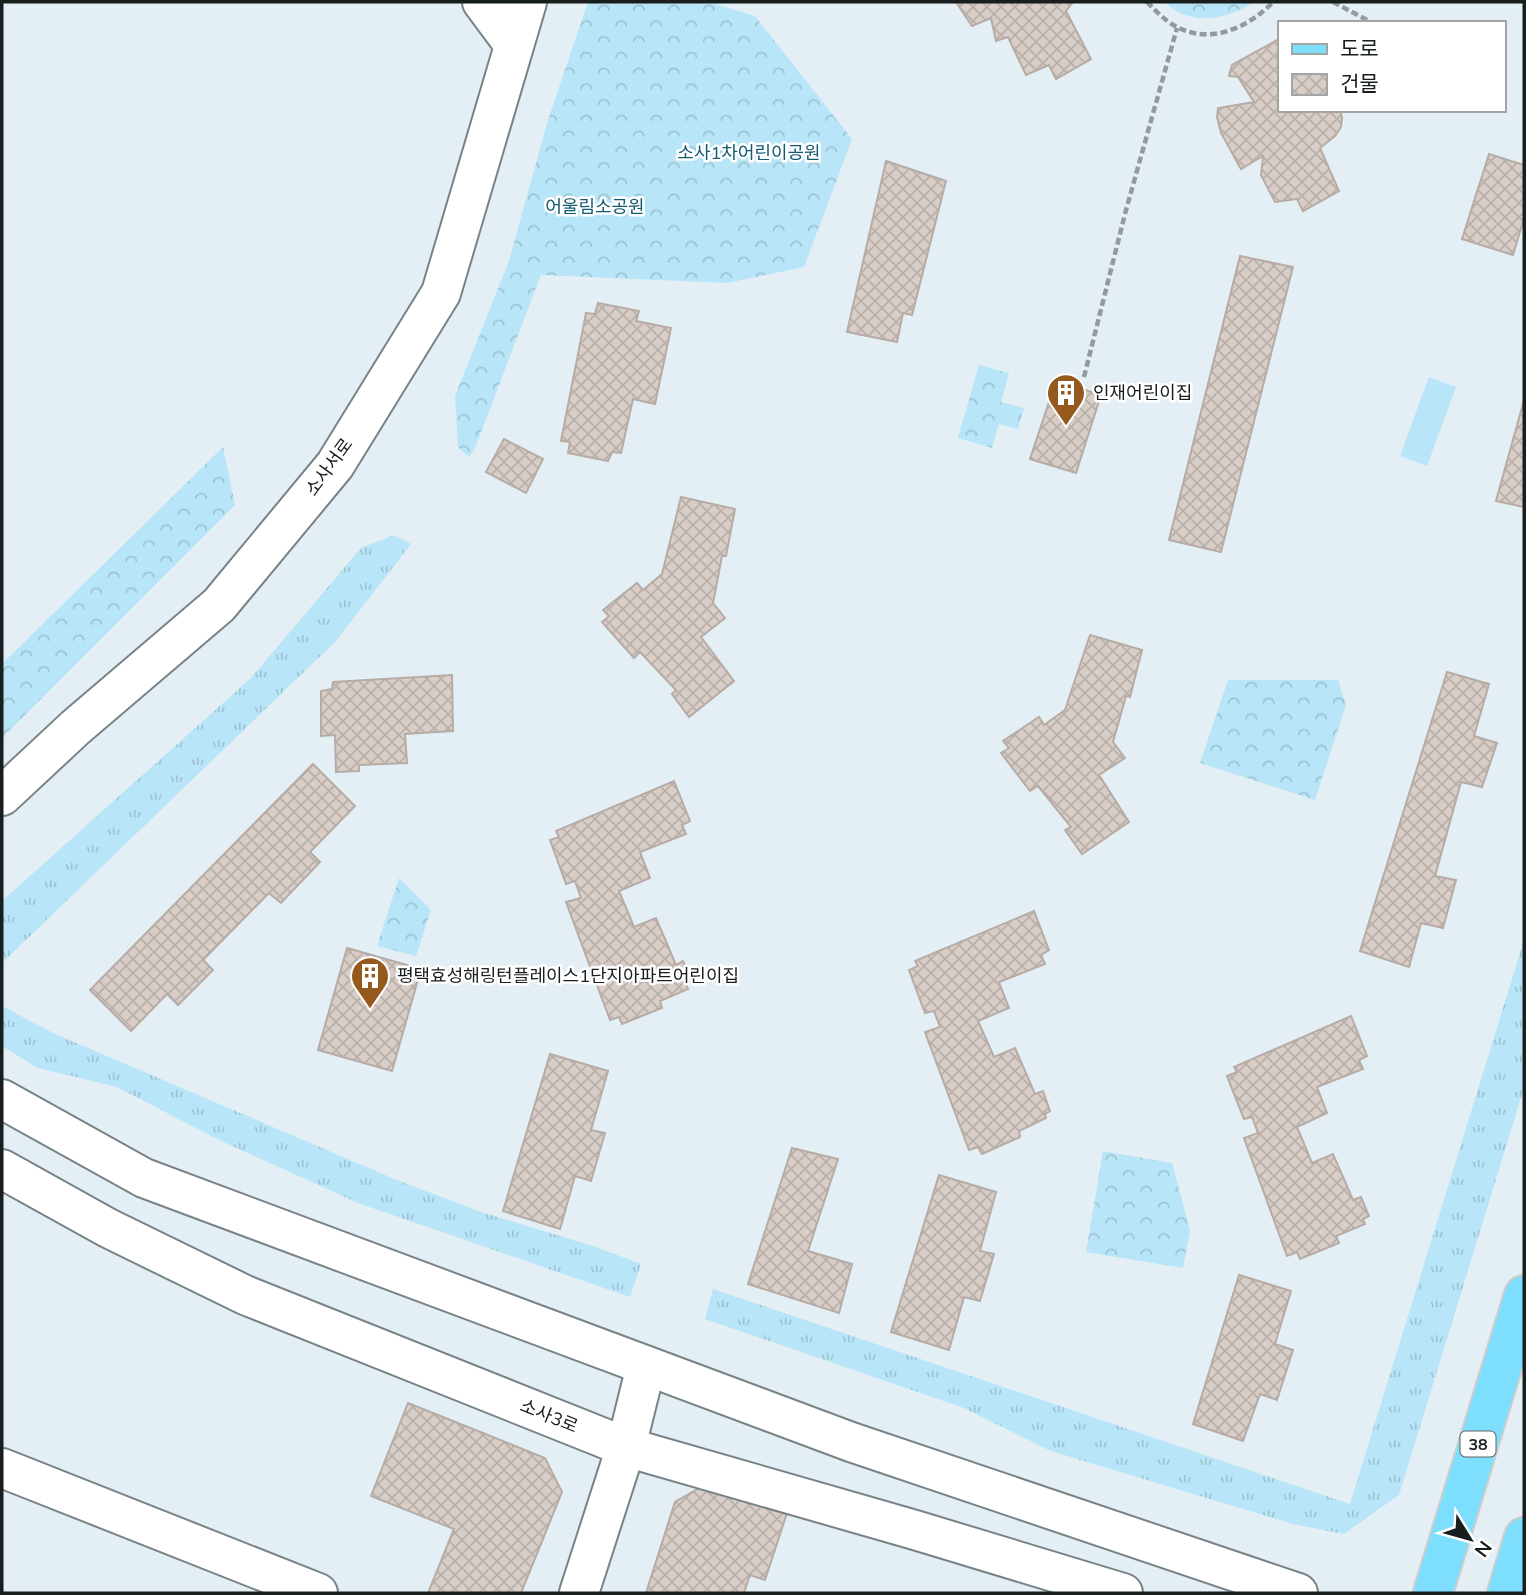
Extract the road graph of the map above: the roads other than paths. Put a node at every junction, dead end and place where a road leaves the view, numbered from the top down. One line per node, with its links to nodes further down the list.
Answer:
1 (482, 2): 3 (street)
2 (527, 2): 3 (street, 소사서로)
3 (514, 45): 4 (street, 소사서로)
4 (2, 796)
5 (2, 1099): 8 (street)
6 (2, 1169): 9 (street, 소사3로)
7 (1524, 1295): 16 (main road, 38)
8 (646, 1366): 9 (street); 15 (street)
9 (626, 1447): 13 (street); 14 (street, 소사3로)
10 (2, 1468): 12 (street)
11 (1524, 1538): 17 (main road)
12 (318, 1593)
13 (579, 1593)
14 (1123, 1593)
15 (1298, 1593)
16 (1433, 1593)
17 (1507, 1593)

